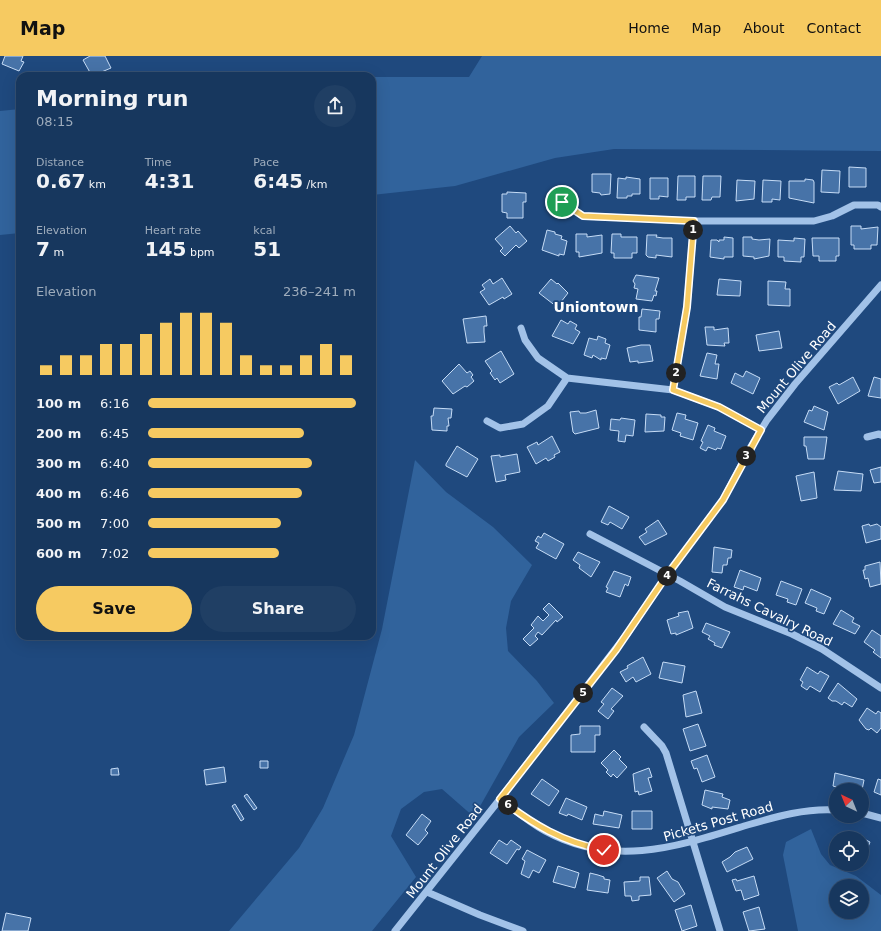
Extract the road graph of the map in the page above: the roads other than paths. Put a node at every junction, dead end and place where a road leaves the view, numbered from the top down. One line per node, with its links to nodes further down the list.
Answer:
1 (562, 202): 3 (street)
2 (881, 207): 3 (street)
3 (694, 221): 7 (street)
4 (881, 285): 9 (street, Mount Olive Road)
5 (521, 328): 6 (street)
6 (567, 378): 7 (street); 8 (street)
7 (673, 390): 9 (street)
8 (487, 421)
9 (761, 430): 13 (street, Mount Olive Road)
10 (881, 435): 11 (street)
11 (867, 437)
12 (590, 534): 13 (street, Farrahs Cavalry Road)
13 (667, 575): 14 (street, Farrahs Cavalry Road); 16 (street, Mount Olive Road)
14 (881, 688)
15 (644, 727): 20 (street)
16 (500, 799): 20 (street, Pickets Post Road); 21 (street, Mount Olive Road)
17 (829, 810): 20 (street, Pickets Post Road)
18 (869, 815): 19 (street)
19 (881, 818)
20 (692, 842): 24 (street)
21 (427, 892): 22 (street, Mount Olive Road); 23 (street)
22 (395, 931)
23 (523, 931)
24 (720, 931)

